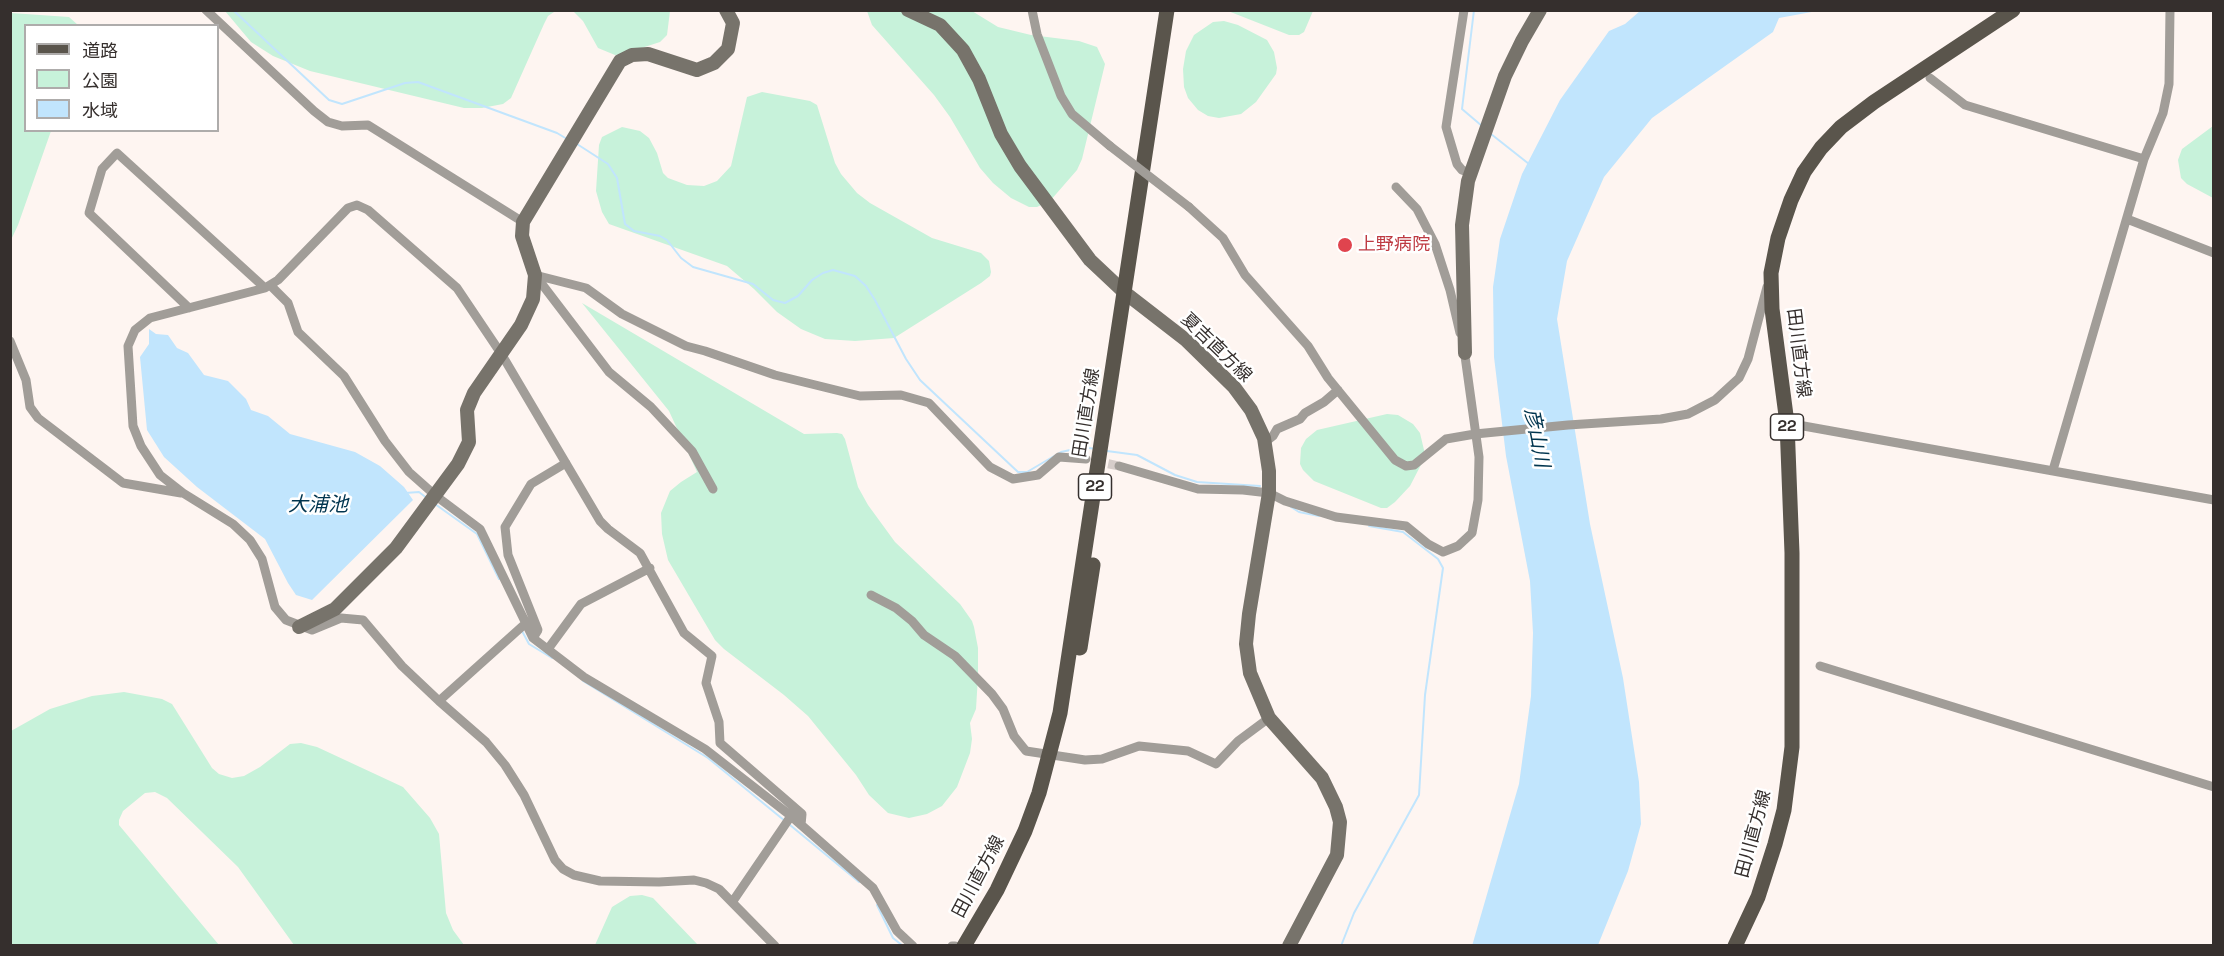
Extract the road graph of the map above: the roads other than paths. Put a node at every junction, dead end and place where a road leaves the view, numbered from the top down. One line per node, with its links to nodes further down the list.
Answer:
1 (206, 10): 16 (street)
2 (726, 10): 16 (street)
3 (908, 10): 21 (street, 夏吉直方線)
4 (1032, 10): 26 (street, bridge)
5 (1167, 10): 21 (main road, 田川直方線 / 22)
6 (1175, 10): 21 (main road, 田川直方線 / 22)
7 (1464, 10): 13 (street)
8 (1540, 10): 13 (street)
9 (2013, 10): 18 (main road, 田川直方線 / 22)
10 (2170, 10): 12 (street)
11 (1930, 78): 12 (street)
12 (2144, 159): 15 (street)
13 (1470, 173): 24 (street)
14 (1396, 187): 24 (street)
15 (2127, 219): 17 (street); 33 (street)
16 (523, 222): 19 (street)
17 (2214, 253)
18 (1771, 273): 27 (main road, 田川直方線 / 22); 28 (street)
19 (535, 275): 25 (street); 30 (street); 34 (street)
20 (268, 287): 22 (street); 22 (street); 25 (street); 37 (street)
21 (1129, 296): 29 (street, 夏吉直方線); 48 (main road, 田川直方線 / 22)
22 (189, 308): 35 (street)
23 (10, 341): 35 (street)
24 (1465, 353): 28 (street)
25 (502, 355): 31 (street); 37 (street)
26 (1338, 390): 28 (street); 29 (street)
27 (1787, 423): 33 (street); 58 (main road, 田川直方線 / 22)
28 (1475, 434): 36 (street)
29 (1264, 443): 36 (street, 夏吉直方線)
30 (1086, 459)
31 (566, 463): 39 (street); 43 (street)
32 (1119, 466): 36 (street)
33 (2053, 470): 38 (street)
34 (713, 489)
35 (183, 493): 42 (street)
36 (1269, 493): 47 (street, 夏吉直方線)
37 (436, 496): 41 (street); 42 (street)
38 (2214, 500)
39 (650, 568): 44 (street); 51 (street)
40 (871, 596): 48 (street)
41 (526, 623): 43 (street); 46 (street)
42 (299, 627): 46 (street)
43 (533, 638): 44 (street)
44 (548, 649): 50 (street)
45 (1820, 666): 49 (street)
46 (439, 701): 52 (street)
47 (1269, 718): 48 (street); 57 (street, 夏吉直方線)
48 (1055, 755): 55 (main road, 田川直方線 / 22); 56 (main road, 田川直方線 / 22)
49 (2214, 787)
50 (788, 820): 51 (street); 52 (street)
51 (801, 825): 54 (street)
52 (733, 902): 53 (street)
53 (775, 945)
54 (913, 945)
55 (964, 945)
56 (974, 945)
57 (1289, 945)
58 (1734, 945)

